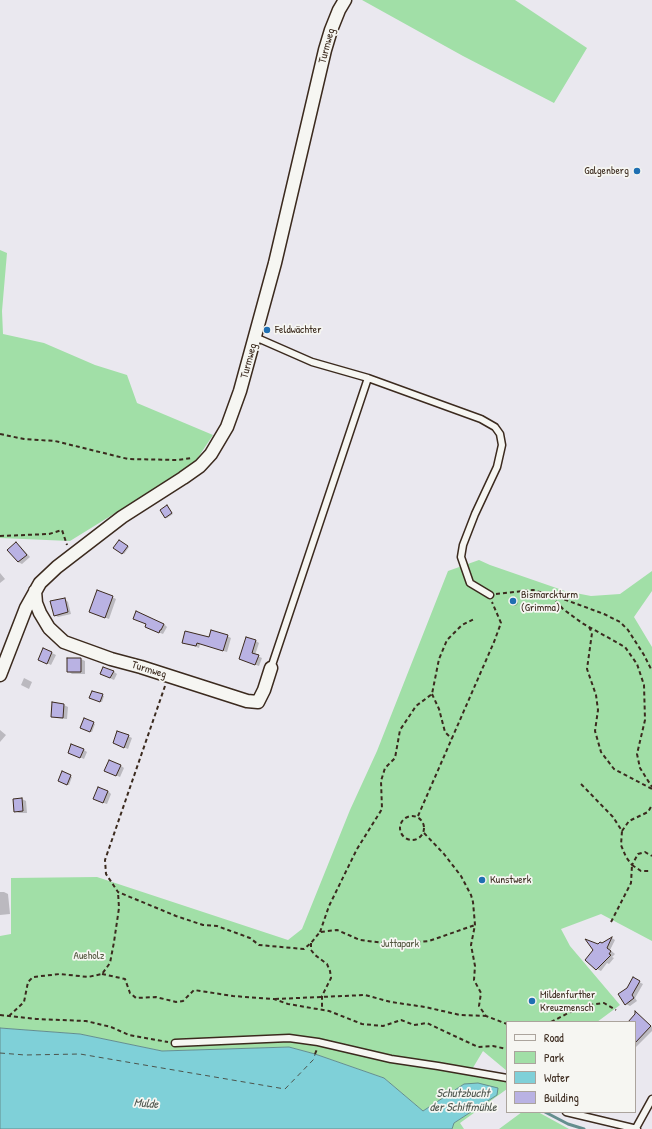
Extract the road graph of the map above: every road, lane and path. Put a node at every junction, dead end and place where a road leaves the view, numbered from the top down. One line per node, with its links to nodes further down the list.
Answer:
1 (345, 0): 2 (street, Turmweg)
2 (255, 337): 3 (lane); 5 (street, Turmweg)
3 (368, 378): 9 (lane); 13 (lane)
4 (0, 434): 5 (path)
5 (211, 454): 7 (street, Turmweg)
6 (0, 536): 7 (path)
7 (72, 555): 8 (street, Turmweg)
8 (35, 591): 15 (street, Turmweg); 16 (street, Turmweg)
9 (490, 595): 10 (path); 18 (path)
10 (551, 595): 12 (path); 14 (path)
11 (474, 619): 17 (path)
12 (589, 627): 20 (path); 20 (path)
13 (271, 668): 16 (street, Turmweg)
14 (652, 671)
15 (0, 675)
16 (169, 676): 28 (path)
17 (432, 694): 18 (path); 31 (path)
18 (452, 739): 22 (path)
19 (581, 784): 23 (path)
20 (652, 788)
21 (652, 804): 23 (path)
22 (418, 816): 24 (path); 24 (path)
23 (622, 830): 26 (path)
24 (424, 833): 30 (path)
25 (652, 856): 26 (path)
26 (632, 865): 27 (path); 29 (path)
27 (652, 871)
28 (118, 892): 32 (path); 33 (path)
29 (610, 922)
30 (474, 925): 31 (path); 40 (path)
31 (320, 932): 32 (path)
32 (311, 943): 34 (path)
33 (102, 974): 35 (path); 39 (path)
34 (322, 996): 35 (path); 36 (path); 40 (path)
35 (274, 999): 36 (path)
36 (322, 1010): 44 (path)
37 (616, 1010): 41 (path)
38 (0, 1015): 39 (path)
39 (9, 1016): 43 (path)
40 (486, 1016): 42 (path)
41 (554, 1021)
42 (506, 1024)
43 (175, 1044): 45 (lane)
44 (506, 1049)
45 (506, 1078)
46 (652, 1099): 48 (lane)
47 (568, 1113): 48 (lane)
48 (637, 1129)

